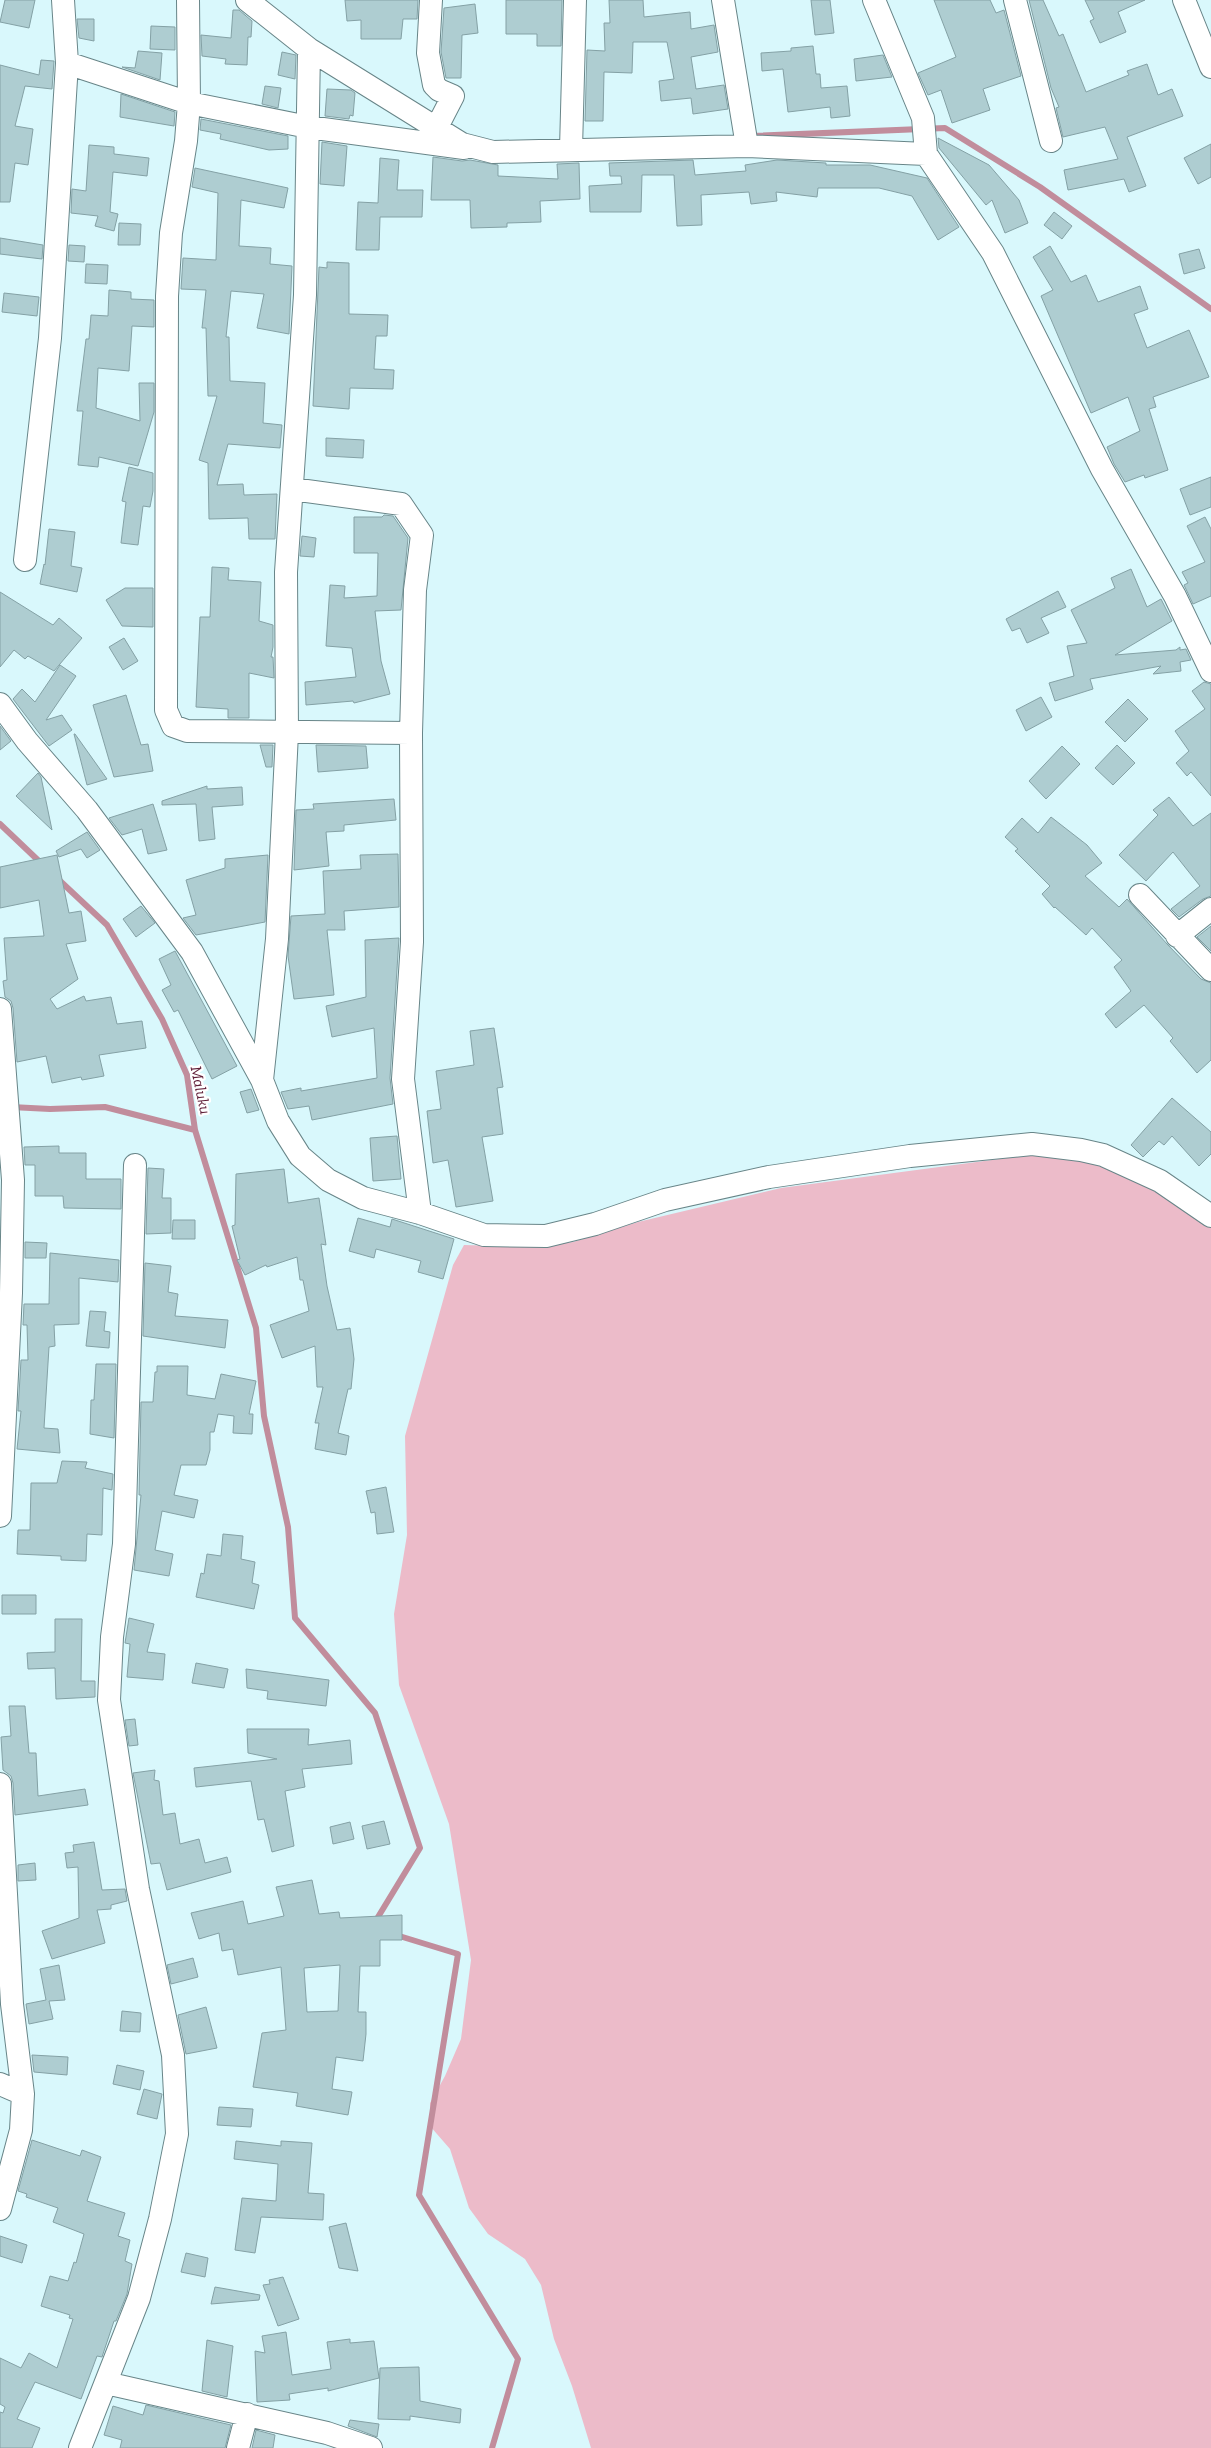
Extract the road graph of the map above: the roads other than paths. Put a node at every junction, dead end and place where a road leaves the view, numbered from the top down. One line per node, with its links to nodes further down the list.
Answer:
1 (63, 0): 11 (street)
2 (188, 0): 13 (street)
3 (247, 0): 10 (street)
4 (431, 0): 15 (street)
5 (575, 0): 18 (street)
6 (723, 0): 17 (street)
7 (874, 0): 20 (street)
8 (1015, 0): 16 (street)
9 (1184, 0): 12 (street)
10 (309, 49): 14 (street); 15 (street)
11 (67, 63): 13 (street); 22 (street)
12 (1211, 67)
13 (189, 103): 14 (street); 25 (street)
14 (308, 127): 19 (street); 21 (street)
15 (437, 127): 19 (street)
16 (1051, 141)
17 (746, 146): 18 (street); 20 (street)
18 (571, 149): 19 (street)
19 (493, 152)
20 (926, 154): 23 (street)
21 (292, 489): 25 (street); 26 (street)
22 (25, 560)
23 (1211, 672)
24 (0, 704): 32 (street)
25 (287, 733): 26 (street); 32 (street)
26 (411, 733): 34 (street)
27 (1140, 895): 29 (street)
28 (1211, 909): 29 (street)
29 (1177, 936): 30 (street)
30 (1211, 970)
31 (0, 1009): 36 (street)
32 (262, 1080): 34 (street)
33 (136, 1165): 41 (street)
34 (420, 1213): 35 (street)
35 (1211, 1216)
36 (0, 1516)
37 (0, 1784): 39 (street)
38 (0, 2084): 39 (street)
39 (23, 2094): 40 (street)
40 (0, 2209)
41 (106, 2383): 42 (street); 43 (street)
42 (246, 2414): 44 (street); 45 (street)
43 (80, 2448)
44 (238, 2448)
45 (371, 2448)

